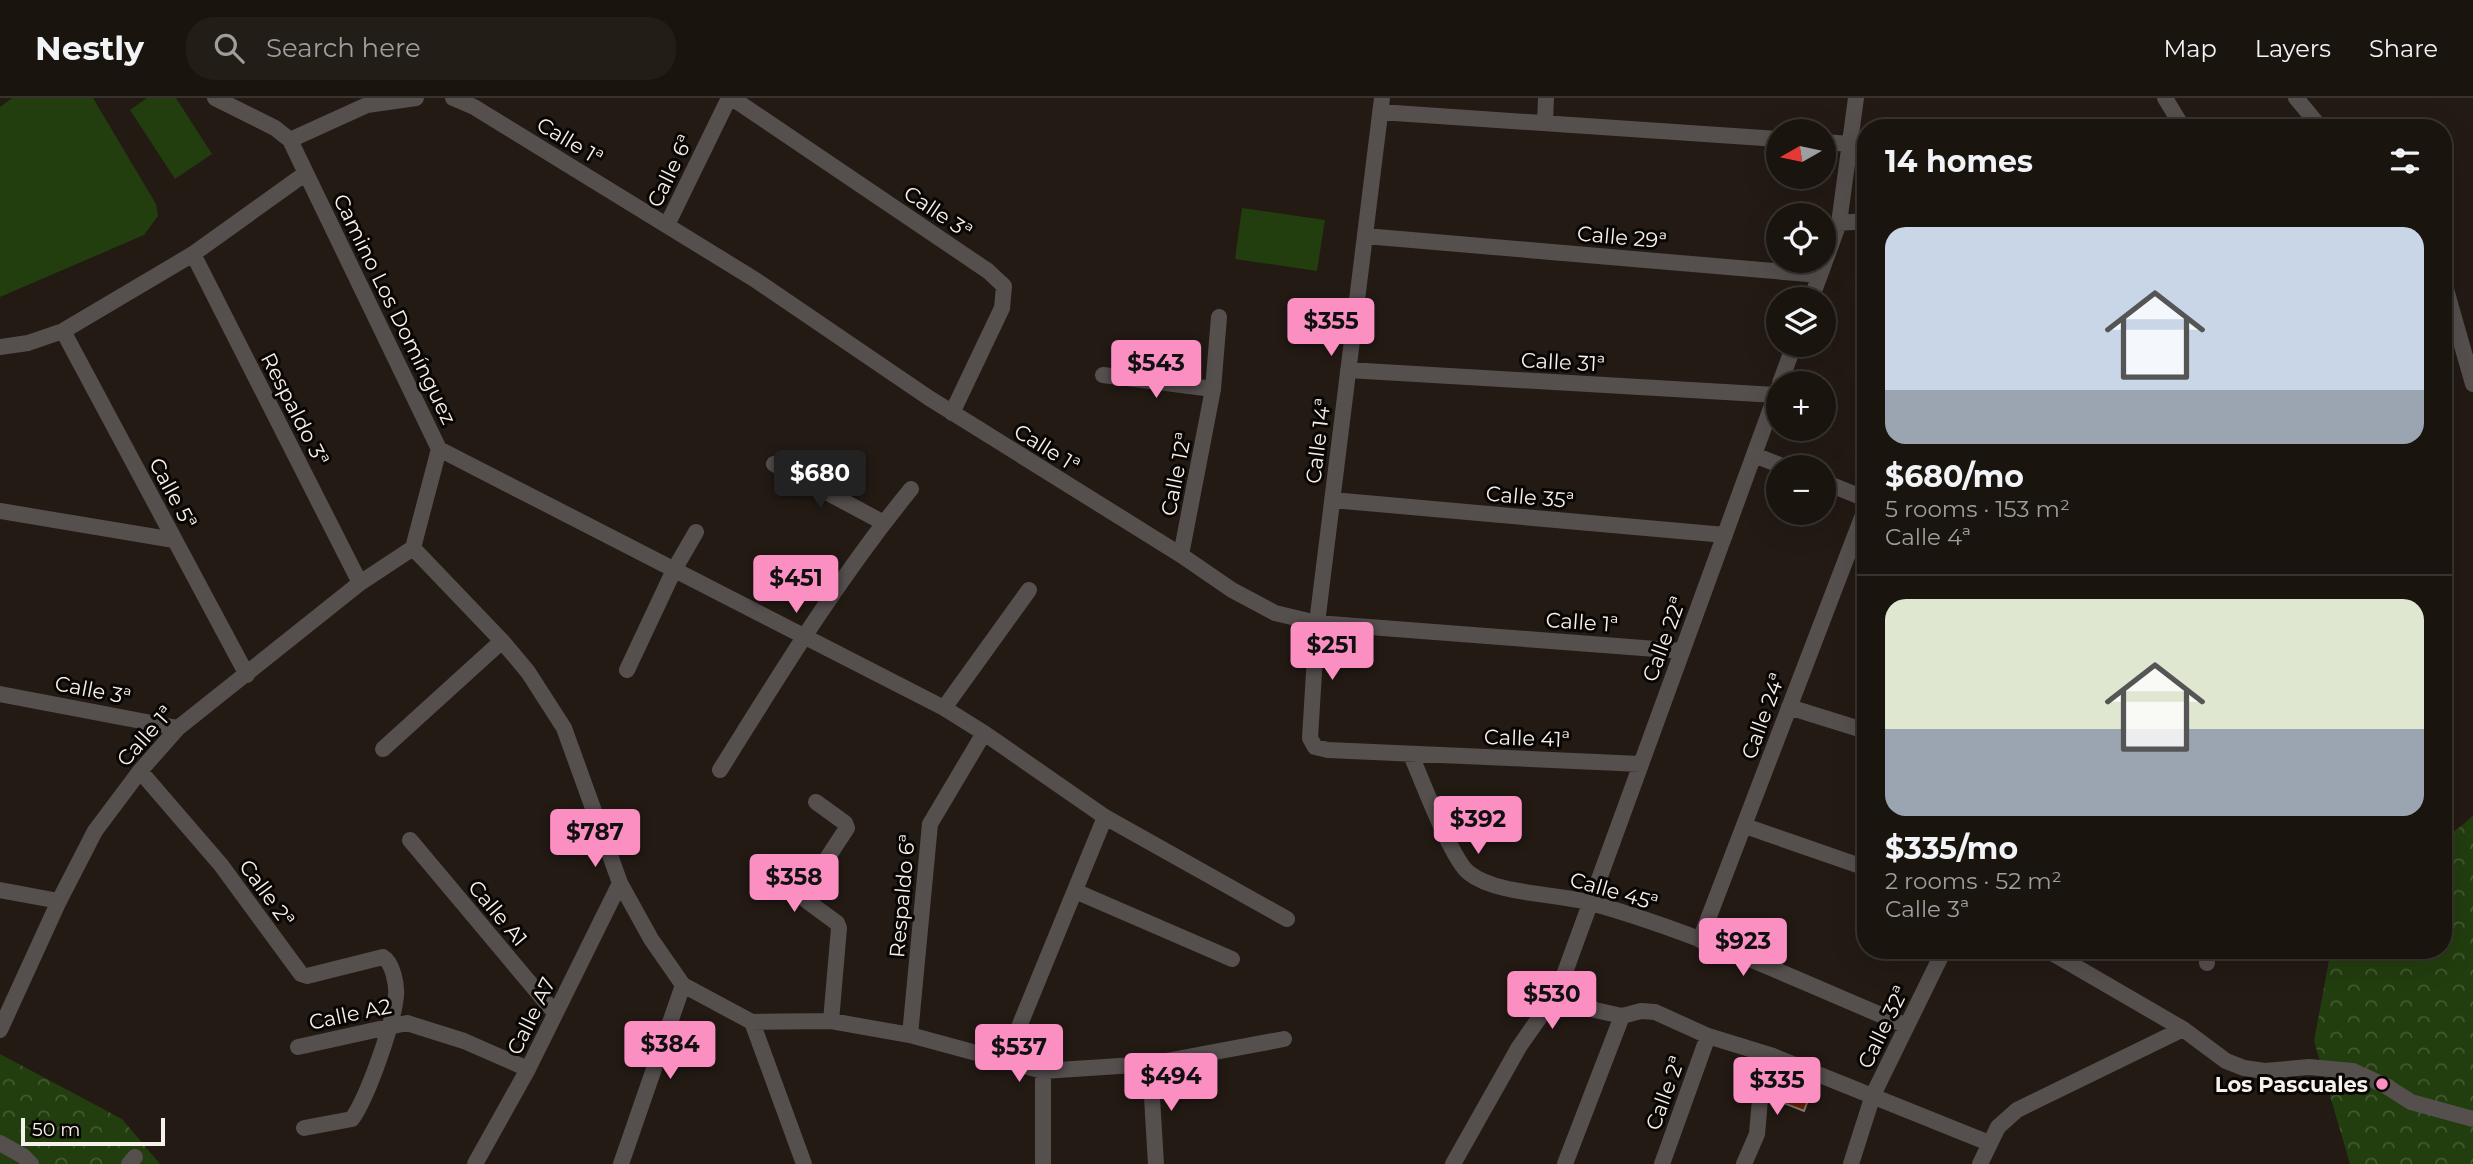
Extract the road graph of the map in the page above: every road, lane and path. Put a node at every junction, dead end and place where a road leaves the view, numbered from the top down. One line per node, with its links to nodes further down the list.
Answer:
1 (215, 98): 14 (street)
2 (416, 98): 14 (street)
3 (453, 98): 20 (street, Calle 1ª)
4 (730, 98): 20 (street, Calle 6ª); 34 (street, Calle 3ª)
5 (1546, 98): 12 (street)
6 (1856, 98): 16 (street)
7 (2165, 98): 10 (street)
8 (2296, 98): 11 (street)
9 (1381, 105): 12 (street); 21 (street, Calle 14ª)
10 (2178, 119)
11 (2314, 119)
12 (1545, 123): 13 (street)
13 (1766, 138)
14 (290, 140): 17 (street, Camino Los Domínguez)
15 (1836, 143): 16 (street)
16 (1850, 144): 19 (street)
17 (306, 173): 22 (street); 36 (street, Camino Los Domínguez)
18 (1857, 221): 19 (street)
19 (1839, 222): 23 (street)
20 (667, 225): 34 (street, Calle 1ª)
21 (1365, 236): 23 (street, Calle 29ª); 29 (street, Calle 14ª)
22 (193, 254): 27 (street); 53 (street, Respaldo 3ª)
23 (1819, 275): 24 (street)
24 (1815, 287)
25 (2452, 310): 31 (street)
26 (1219, 317): 33 (street, Calle 12ª)
27 (63, 331): 28 (street); 49 (street, Calle 5ª)
28 (0, 347)
29 (1348, 370): 32 (street, Calle 31ª); 43 (street, Calle 14ª)
30 (1103, 375): 33 (street)
31 (2473, 384)
32 (1766, 388)
33 (1213, 389): 51 (street, Calle 12ª)
34 (951, 413): 51 (street, Calle 1ª)
35 (1766, 422): 37 (street, Calle 22ª)
36 (439, 450): 50 (street, Camino Los Domínguez); 52 (street)
37 (1754, 455): 38 (street); 48 (street, Calle 22ª)
38 (1766, 460)
39 (774, 464): 45 (street)
40 (1836, 487): 42 (street)
41 (911, 489): 45 (street)
42 (1857, 495)
43 (1332, 500): 48 (street, Calle 35ª); 55 (street, Calle 14ª)
44 (0, 511): 49 (street)
45 (884, 523): 56 (street)
46 (1857, 529): 62 (street, Calle 24ª)
47 (696, 531): 52 (street)
48 (1725, 535): 58 (street, Calle 22ª)
49 (174, 540): 60 (street, Calle 5ª)
50 (414, 548): 53 (street, Calle 1ª); 57 (street)
51 (1181, 555): 55 (street, Calle 1ª)
52 (674, 570): 56 (street); 59 (street)
53 (360, 583): 60 (street, Calle 1ª)
54 (1029, 590): 63 (street)
55 (1317, 623): 58 (street, Calle 1ª); 68 (street, Calle 14ª)
56 (803, 636): 63 (street); 70 (street)
57 (502, 641): 67 (street); 77 (street)
58 (1682, 651): 69 (street, Calle 22ª)
59 (627, 670)
60 (247, 675): 64 (street, Calle 1ª)
61 (0, 694): 64 (street, Calle 3ª)
62 (1789, 707): 65 (street); 74 (street, Calle 24ª)
63 (944, 708): 66 (street)
64 (178, 728): 71 (street, Calle 1ª)
65 (1857, 729)
66 (984, 733): 73 (street); 97 (street, Respaldo 6ª)
67 (383, 749)
68 (1411, 755): 69 (street, Calle 41ª); 81 (street, Calle 45ª)
69 (1641, 764): 81 (street, Calle 22ª)
70 (720, 770)
71 (140, 771): 80 (street, Calle 1ª); 94 (street, Calle 2ª)
72 (816, 802): 91 (street)
73 (1104, 817): 79 (street); 82 (street)
74 (1745, 826): 76 (street); 83 (street, Calle 24ª)
75 (410, 840): 89 (street, Calle A1)
76 (1857, 866)
77 (620, 883): 88 (street); 89 (street, Calle A7)
78 (0, 890): 80 (street)
79 (1075, 891): 84 (street); 102 (street)
80 (58, 901): 96 (street, Calle 1ª)
81 (1590, 903): 83 (street, Calle 45ª); 87 (street, Calle 22ª)
82 (1287, 919)
83 (1700, 940): 93 (street, Calle 45ª)
84 (1232, 959)
85 (1940, 959): 93 (street, Calle 32ª)
86 (2062, 959): 95 (street)
87 (1564, 975): 90 (street); 117 (street, Calle 22ª)
88 (683, 985): 92 (street); 113 (street)
89 (555, 1013): 104 (street, Calle A7)
90 (1622, 1016): 98 (street); 118 (street)
91 (831, 1021): 92 (street); 97 (street)
92 (752, 1022): 114 (street)
93 (1907, 1026): 106 (street, Calle 32ª)
94 (389, 1027): 100 (street, Calle A2); 104 (street, Calle A2); 108 (street)
95 (2183, 1029): 107 (street); 110 (street)
96 (0, 1030)
97 (910, 1035): 102 (street)
98 (1708, 1036): 101 (street); 119 (street, Calle 2ª)
99 (1284, 1040): 103 (street)
100 (298, 1047)
101 (1773, 1056): 106 (street); 120 (street)
102 (1005, 1061): 105 (street)
103 (1150, 1064): 105 (street); 116 (street)
104 (528, 1069): 112 (street, Calle A7)
105 (1043, 1071): 115 (street)
106 (1873, 1095): 110 (street); 121 (street, Calle 32ª)
107 (2473, 1119)
108 (304, 1128)
109 (0, 1143): 111 (street)
110 (1989, 1143): 122 (street)
111 (31, 1164)
112 (475, 1164)
113 (621, 1164)
114 (804, 1164)
115 (1043, 1164)
116 (1156, 1164)
117 (1453, 1164)
118 (1565, 1164)
119 (1662, 1164)
120 (1744, 1164)
121 (1851, 1164)
122 (1980, 1164)

